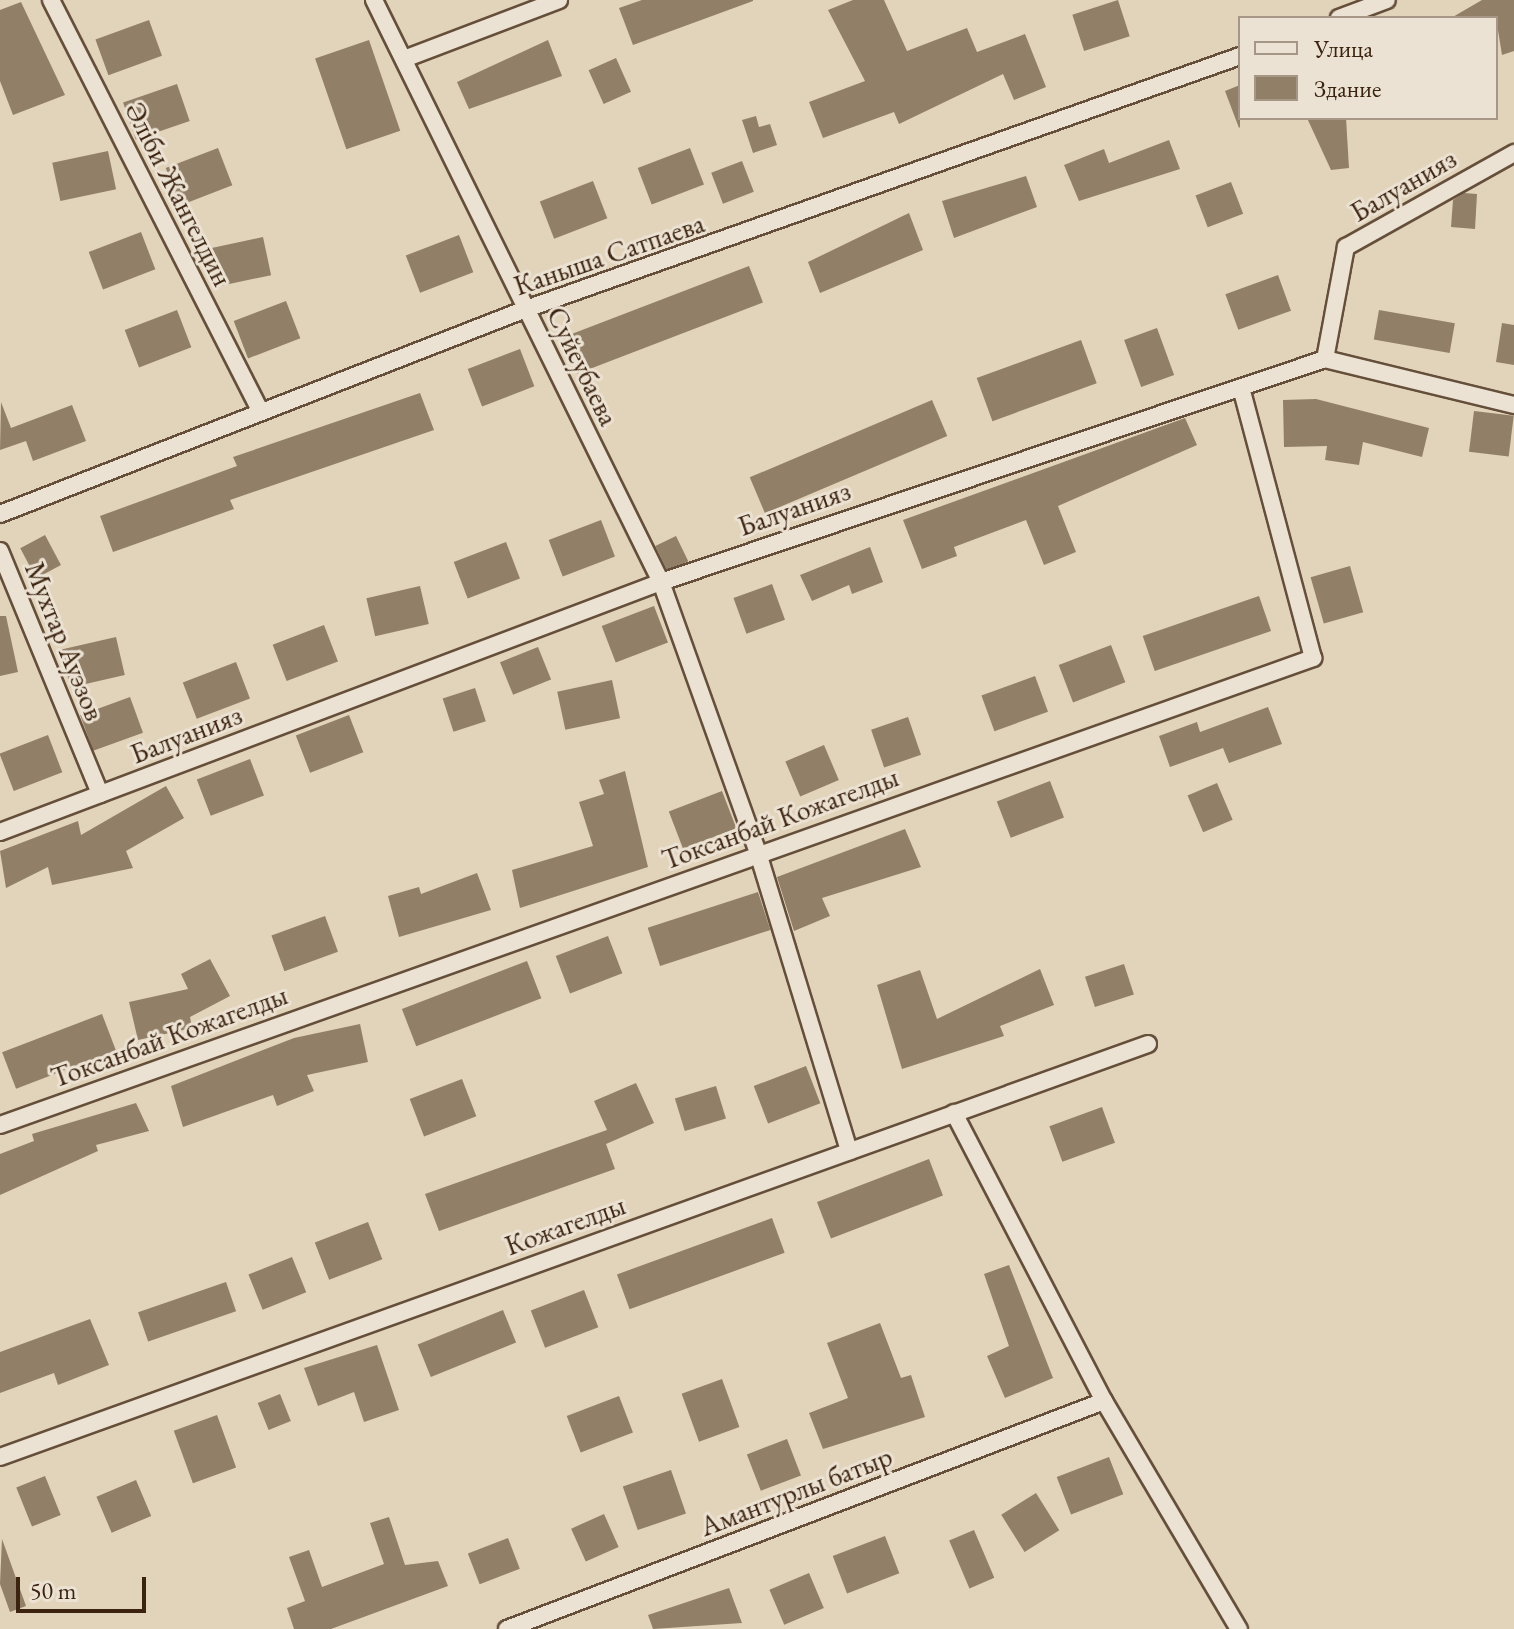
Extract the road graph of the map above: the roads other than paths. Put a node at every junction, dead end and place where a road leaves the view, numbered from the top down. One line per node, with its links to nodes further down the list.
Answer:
1 (51, 0): 13 (street, Әліби Жангелдин)
2 (374, 0): 7 (street, Суйеубаева)
3 (559, 0): 7 (street)
4 (1387, 0): 5 (street)
5 (1344, 16)
6 (1238, 57): 9 (street, Каныша Сатпаева)
7 (404, 59): 9 (street, Суйеубаева)
8 (1514, 153): 10 (street, Балуанияз)
9 (526, 309): 13 (street, Каныша Сатпаева); 16 (street, Суйеубаева)
10 (1325, 359): 11 (street, Балуанияз); 12 (street)
11 (1241, 387): 16 (street, Балуанияз); 19 (street, Токсанбай Кожагелды)
12 (1514, 405)
13 (261, 412): 14 (street, Каныша Сатпаева)
14 (0, 514)
15 (0, 551): 17 (street, Мухтар Ауэзов)
16 (661, 582): 17 (street, Балуанияз); 19 (street, Суйеубаева)
17 (100, 794): 18 (street, Балуанияз)
18 (0, 832)
19 (758, 853): 22 (street, Токсанбай Кожагелды); 23 (street, Суйеубаева)
20 (1148, 1044): 21 (street, Кожагелды)
21 (954, 1113): 23 (street, Кожагелды); 24 (street)
22 (0, 1125)
23 (849, 1151): 25 (street, Кожагелды)
24 (1104, 1401): 26 (street, Амантурлы батыр); 27 (street)
25 (0, 1457)
26 (507, 1629)
27 (1239, 1629)

